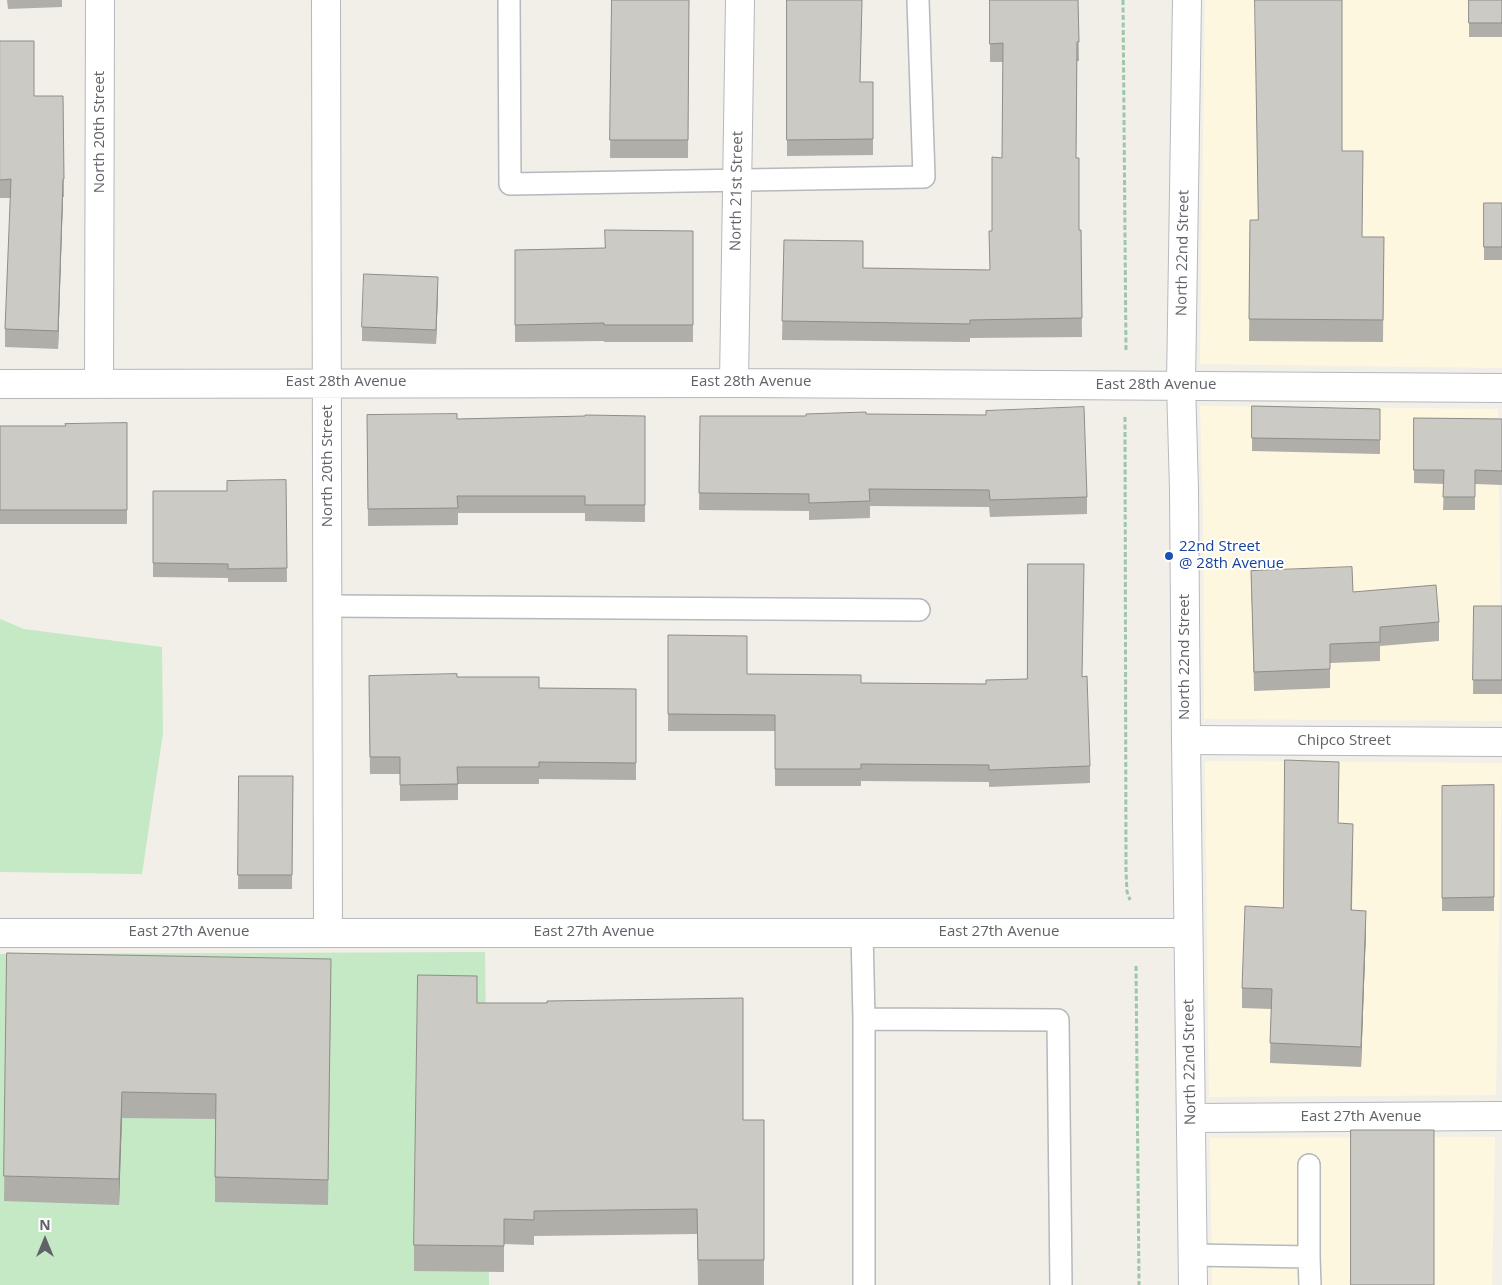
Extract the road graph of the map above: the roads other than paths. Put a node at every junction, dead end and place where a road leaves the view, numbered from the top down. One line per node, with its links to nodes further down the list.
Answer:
1 (100, 0): 11 (street, North 20th Street)
2 (326, 0): 8 (street, North 20th Street)
3 (509, 0): 7 (lane)
4 (740, 0): 7 (street, North 21st Street)
5 (918, 0): 7 (lane)
6 (1187, 0): 12 (street, North 22nd Street)
7 (737, 181): 9 (street, North 21st Street)
8 (328, 382): 9 (street, East 28th Avenue); 11 (street, East 28th Avenue); 14 (street, North 20th Street)
9 (734, 382): 12 (street, East 28th Avenue)
10 (0, 384): 11 (street, East 28th Avenue)
11 (99, 384)
12 (1181, 384): 13 (street, East 28th Avenue); 16 (street, North 22nd Street)
13 (1502, 388)
14 (328, 606): 15 (lane); 18 (street, North 20th Street)
15 (920, 610)
16 (1186, 740): 17 (street, Chipco Street); 21 (street, North 22nd Street)
17 (1502, 742)
18 (328, 932): 19 (street, East 27th Avenue); 20 (street, East 27th Avenue)
19 (862, 932): 21 (street, East 27th Avenue); 22 (lane)
20 (0, 933)
21 (1188, 933): 24 (street, North 22nd Street)
22 (864, 1019): 28 (lane); 29 (lane)
23 (1502, 1116): 24 (street, East 27th Avenue)
24 (1191, 1118): 26 (street, North 22nd Street)
25 (1310, 1165): 27 (lane)
26 (1193, 1255): 27 (lane); 30 (street, North 22nd Street)
27 (1310, 1257): 31 (lane)
28 (864, 1285)
29 (1061, 1285)
30 (1193, 1285)
31 (1310, 1285)

